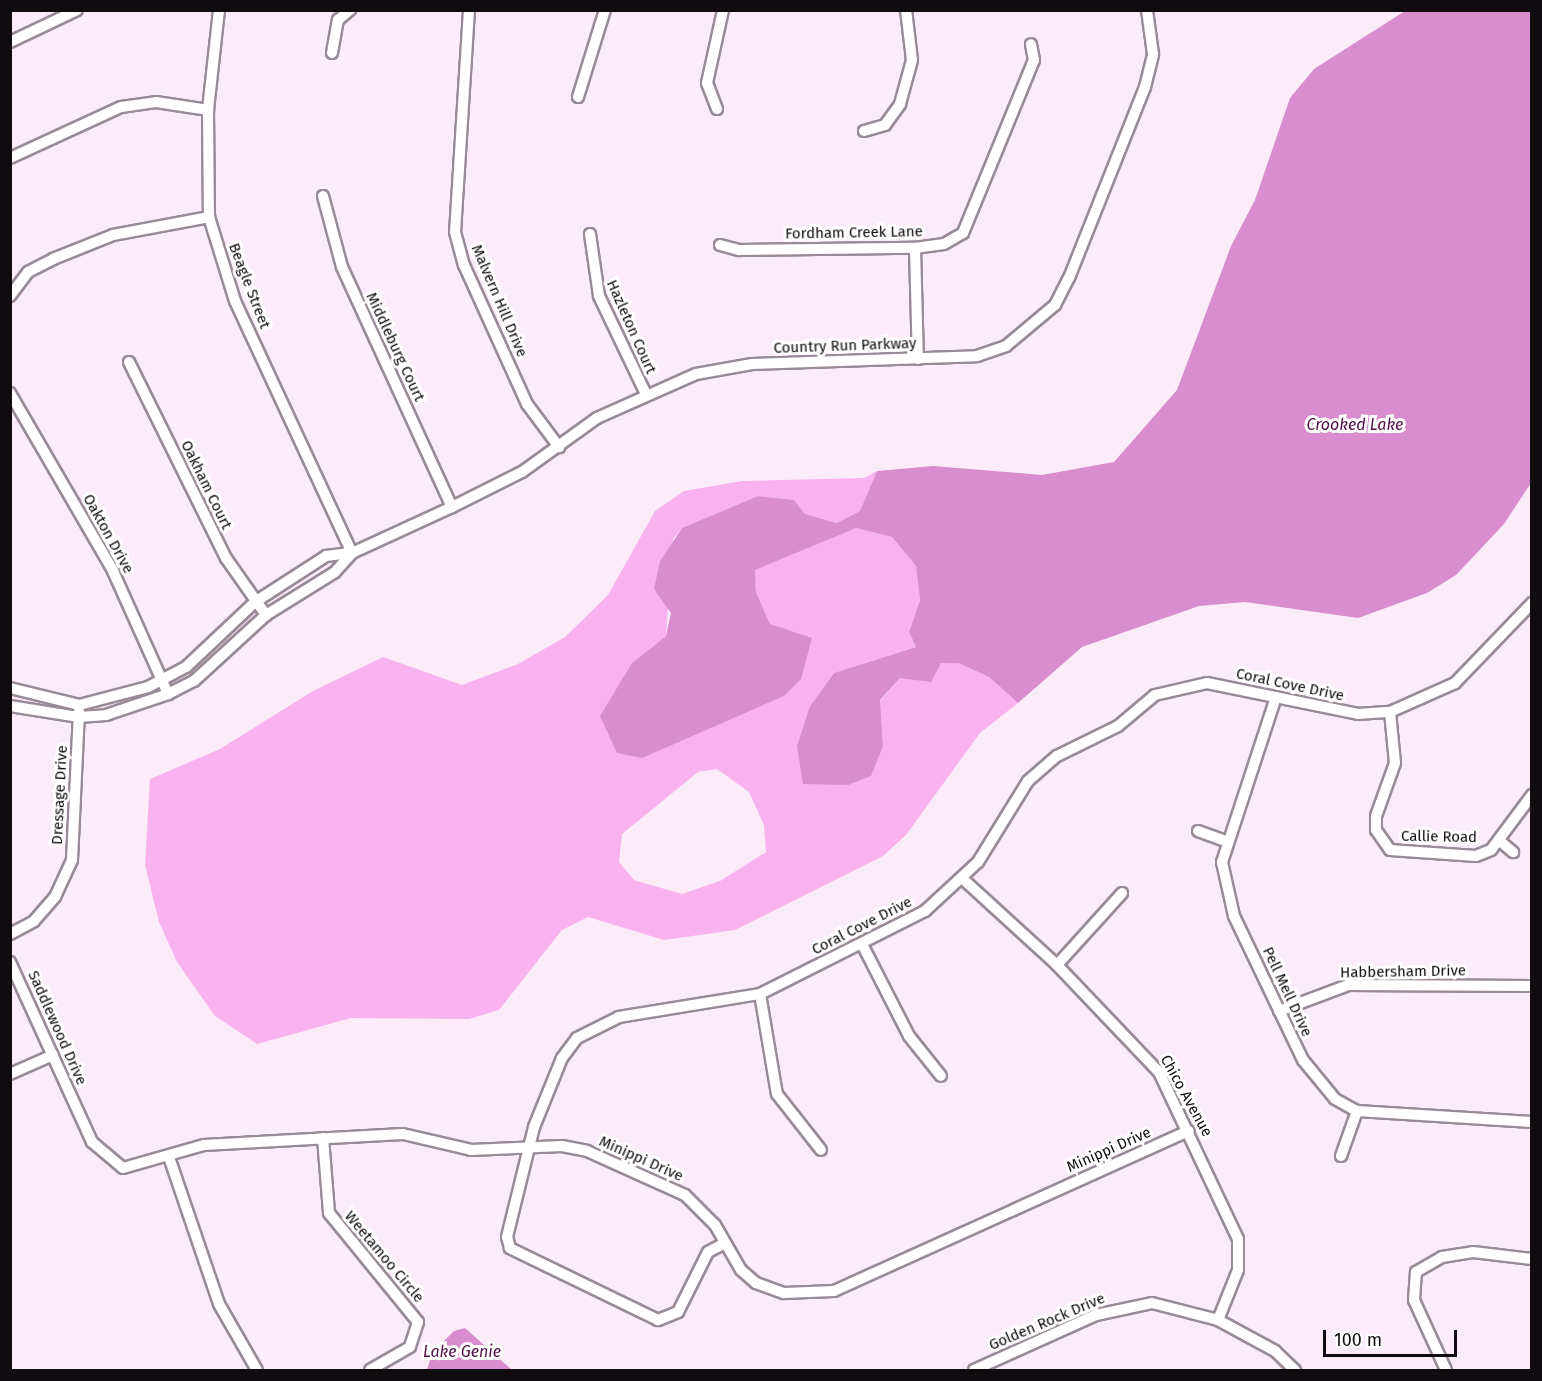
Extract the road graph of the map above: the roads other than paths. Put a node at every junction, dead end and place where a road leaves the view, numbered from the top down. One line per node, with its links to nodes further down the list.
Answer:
1 (77, 10): 9 (street)
2 (219, 10): 14 (street, Beagle Street)
3 (350, 10): 11 (street)
4 (469, 10): 27 (street, Malvern Hill Drive)
5 (605, 10): 12 (street)
6 (723, 10): 13 (street)
7 (906, 10): 15 (street)
8 (1148, 10): 23 (street, Country Run Parkway)
9 (10, 42)
10 (1031, 44): 21 (street, Fordham Creek Lane)
11 (332, 53)
12 (578, 97)
13 (717, 109)
14 (208, 110): 16 (street); 18 (street, Beagle Street)
15 (864, 131)
16 (10, 158)
17 (323, 196): 28 (street, Middleburg Court)
18 (209, 217): 22 (street); 29 (street, Beagle Street)
19 (590, 234): 26 (street, Hazleton Court)
20 (720, 245): 21 (street, Fordham Creek Lane)
21 (915, 248): 23 (street)
22 (10, 296)
23 (918, 359): 26 (street, Country Run Parkway)
24 (129, 362): 30 (street, Oakham Court)
25 (10, 393): 33 (street, Oakton Drive)
26 (646, 394): 27 (street, Country Run Parkway)
27 (559, 447): 28 (street, Country Run Parkway)
28 (452, 507): 29 (street, Country Run Parkway)
29 (352, 553): 30 (street, Country Run Parkway); 32 (street, Country Run Parkway)
30 (255, 602): 32 (street, Oakham Court); 33 (street, Country Run Parkway)
31 (1531, 605): 39 (street, Coral Cove Drive)
32 (266, 615): 35 (street, Country Run Parkway)
33 (160, 678): 35 (street, Oakton Drive); 37 (street, Country Run Parkway)
34 (10, 688): 37 (street, Country Run Parkway)
35 (168, 694): 40 (street, Country Run Parkway)
36 (1276, 697): 39 (street, Coral Cove Drive); 43 (street, Pell Mell Drive); 46 (street, Coral Cove Drive)
37 (79, 705): 40 (street, Dressage Drive)
38 (10, 706): 40 (street, Country Run Parkway)
39 (1390, 712): 44 (street, Callie Road)
40 (79, 717): 48 (street, Dressage Drive)
41 (1532, 795): 44 (street)
42 (1198, 831): 43 (street)
43 (1226, 841): 54 (street, Pell Mell Drive)
44 (1501, 842): 45 (street)
45 (1513, 852)
46 (963, 880): 49 (street, Coral Cove Drive); 51 (street, Chico Avenue)
47 (1122, 893): 51 (street)
48 (10, 934)
49 (862, 944): 53 (street, Coral Cove Drive); 57 (street)
50 (10, 962): 55 (street, Saddlewood Drive)
51 (1057, 965): 61 (street, Chico Avenue)
52 (1532, 986): 54 (street, Habbersham Drive)
53 (760, 994): 63 (street, Coral Cove Drive); 64 (street)
54 (1279, 1011): 59 (street, Pell Mell Drive)
55 (53, 1055): 56 (street); 58 (street, Saddlewood Drive)
56 (10, 1074)
57 (941, 1076)
58 (75, 1107): 65 (street, Minippi Drive)
59 (1357, 1111): 60 (street); 66 (street)
60 (1532, 1122)
61 (1189, 1131): 67 (street, Minippi Drive); 69 (street, Chico Avenue)
62 (323, 1138): 63 (street, Minippi Drive); 65 (street, Minippi Drive); 71 (street, Weetamoo Circle)
63 (529, 1146): 67 (street, Minippi Drive); 67 (street, Coral Cove Drive)
64 (821, 1150)
65 (169, 1156): 70 (street)
66 (1341, 1156)
67 (725, 1243)
68 (1532, 1259): 74 (street)
69 (1218, 1320): 72 (street, Golden Rock Drive); 73 (street, Golden Rock Drive)
70 (257, 1371)
71 (370, 1371)
72 (974, 1371)
73 (1294, 1371)
74 (1446, 1371)

